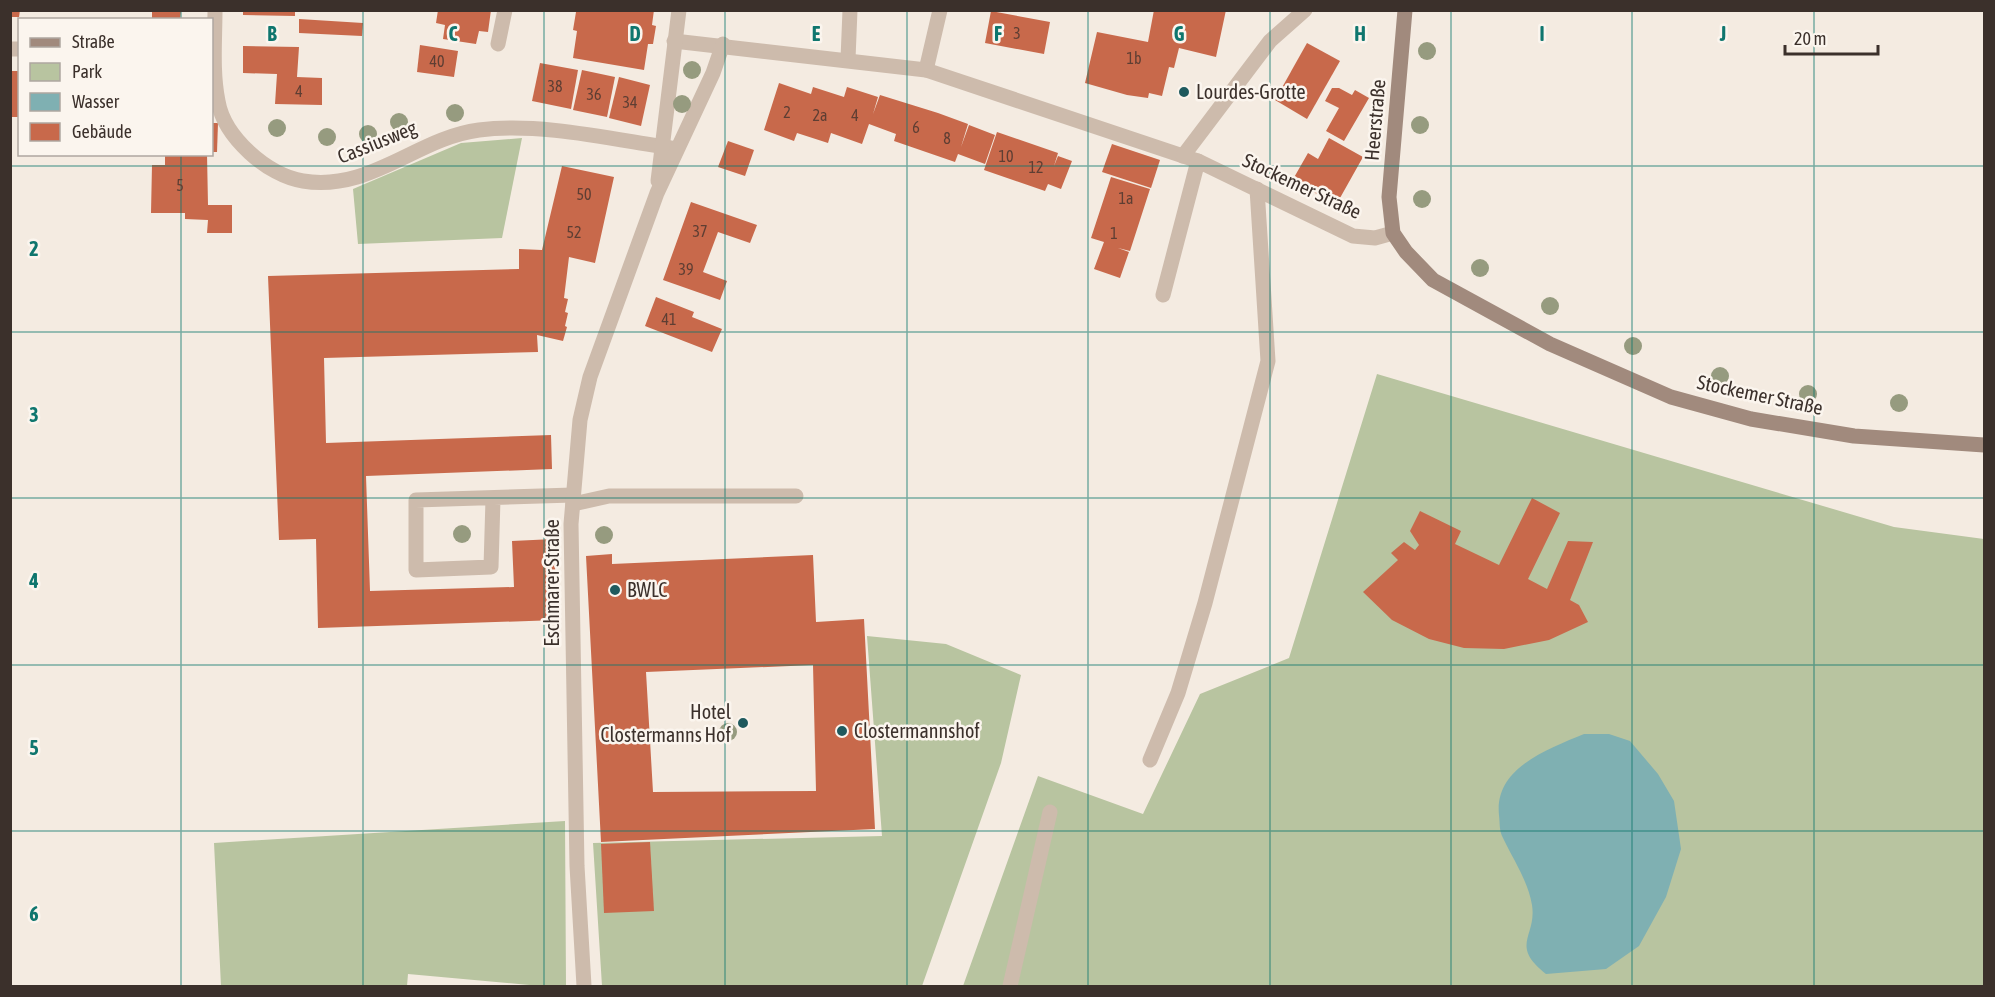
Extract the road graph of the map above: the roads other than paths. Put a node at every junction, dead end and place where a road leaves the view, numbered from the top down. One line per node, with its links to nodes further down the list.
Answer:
1 (215, 10): 11 (street, Cassiusweg)
2 (505, 10): 9 (street)
3 (679, 10): 8 (street, Eschmarer Straße)
4 (850, 10): 12 (street)
5 (940, 10): 13 (street)
6 (1305, 10): 16 (street)
7 (1405, 10): 19 (main road, Heerstraße)
8 (674, 41): 10 (street, Stockemer Straße); 14 (street, Eschmarer Straße)
9 (498, 44)
10 (723, 45): 12 (street, Stockemer Straße); 15 (street, Eschmarer Straße)
11 (213, 53): 14 (street, Cassiusweg)
12 (848, 59): 13 (street, Stockemer Straße)
13 (926, 70): 16 (street, Stockemer Straße)
14 (662, 147): 15 (street, Cassiusweg); 18 (street, Eschmarer Straße)
15 (677, 149): 18 (street, Eschmarer Straße)
16 (1191, 158): 17 (street, Stockemer Straße); 20 (street)
17 (1257, 189): 19 (street, Stockemer Straße); 25 (street)
18 (657, 193): 24 (street, Eschmarer Straße)
19 (1393, 233): 21 (main road, Stockemer Straße)
20 (1163, 295)
21 (1984, 445)
22 (796, 496): 24 (street)
23 (493, 499): 23 (street); 24 (street)
24 (573, 500): 27 (street, Eschmarer Straße)
25 (1150, 760)
26 (1050, 812): 28 (street)
27 (584, 987)
28 (1010, 987)

